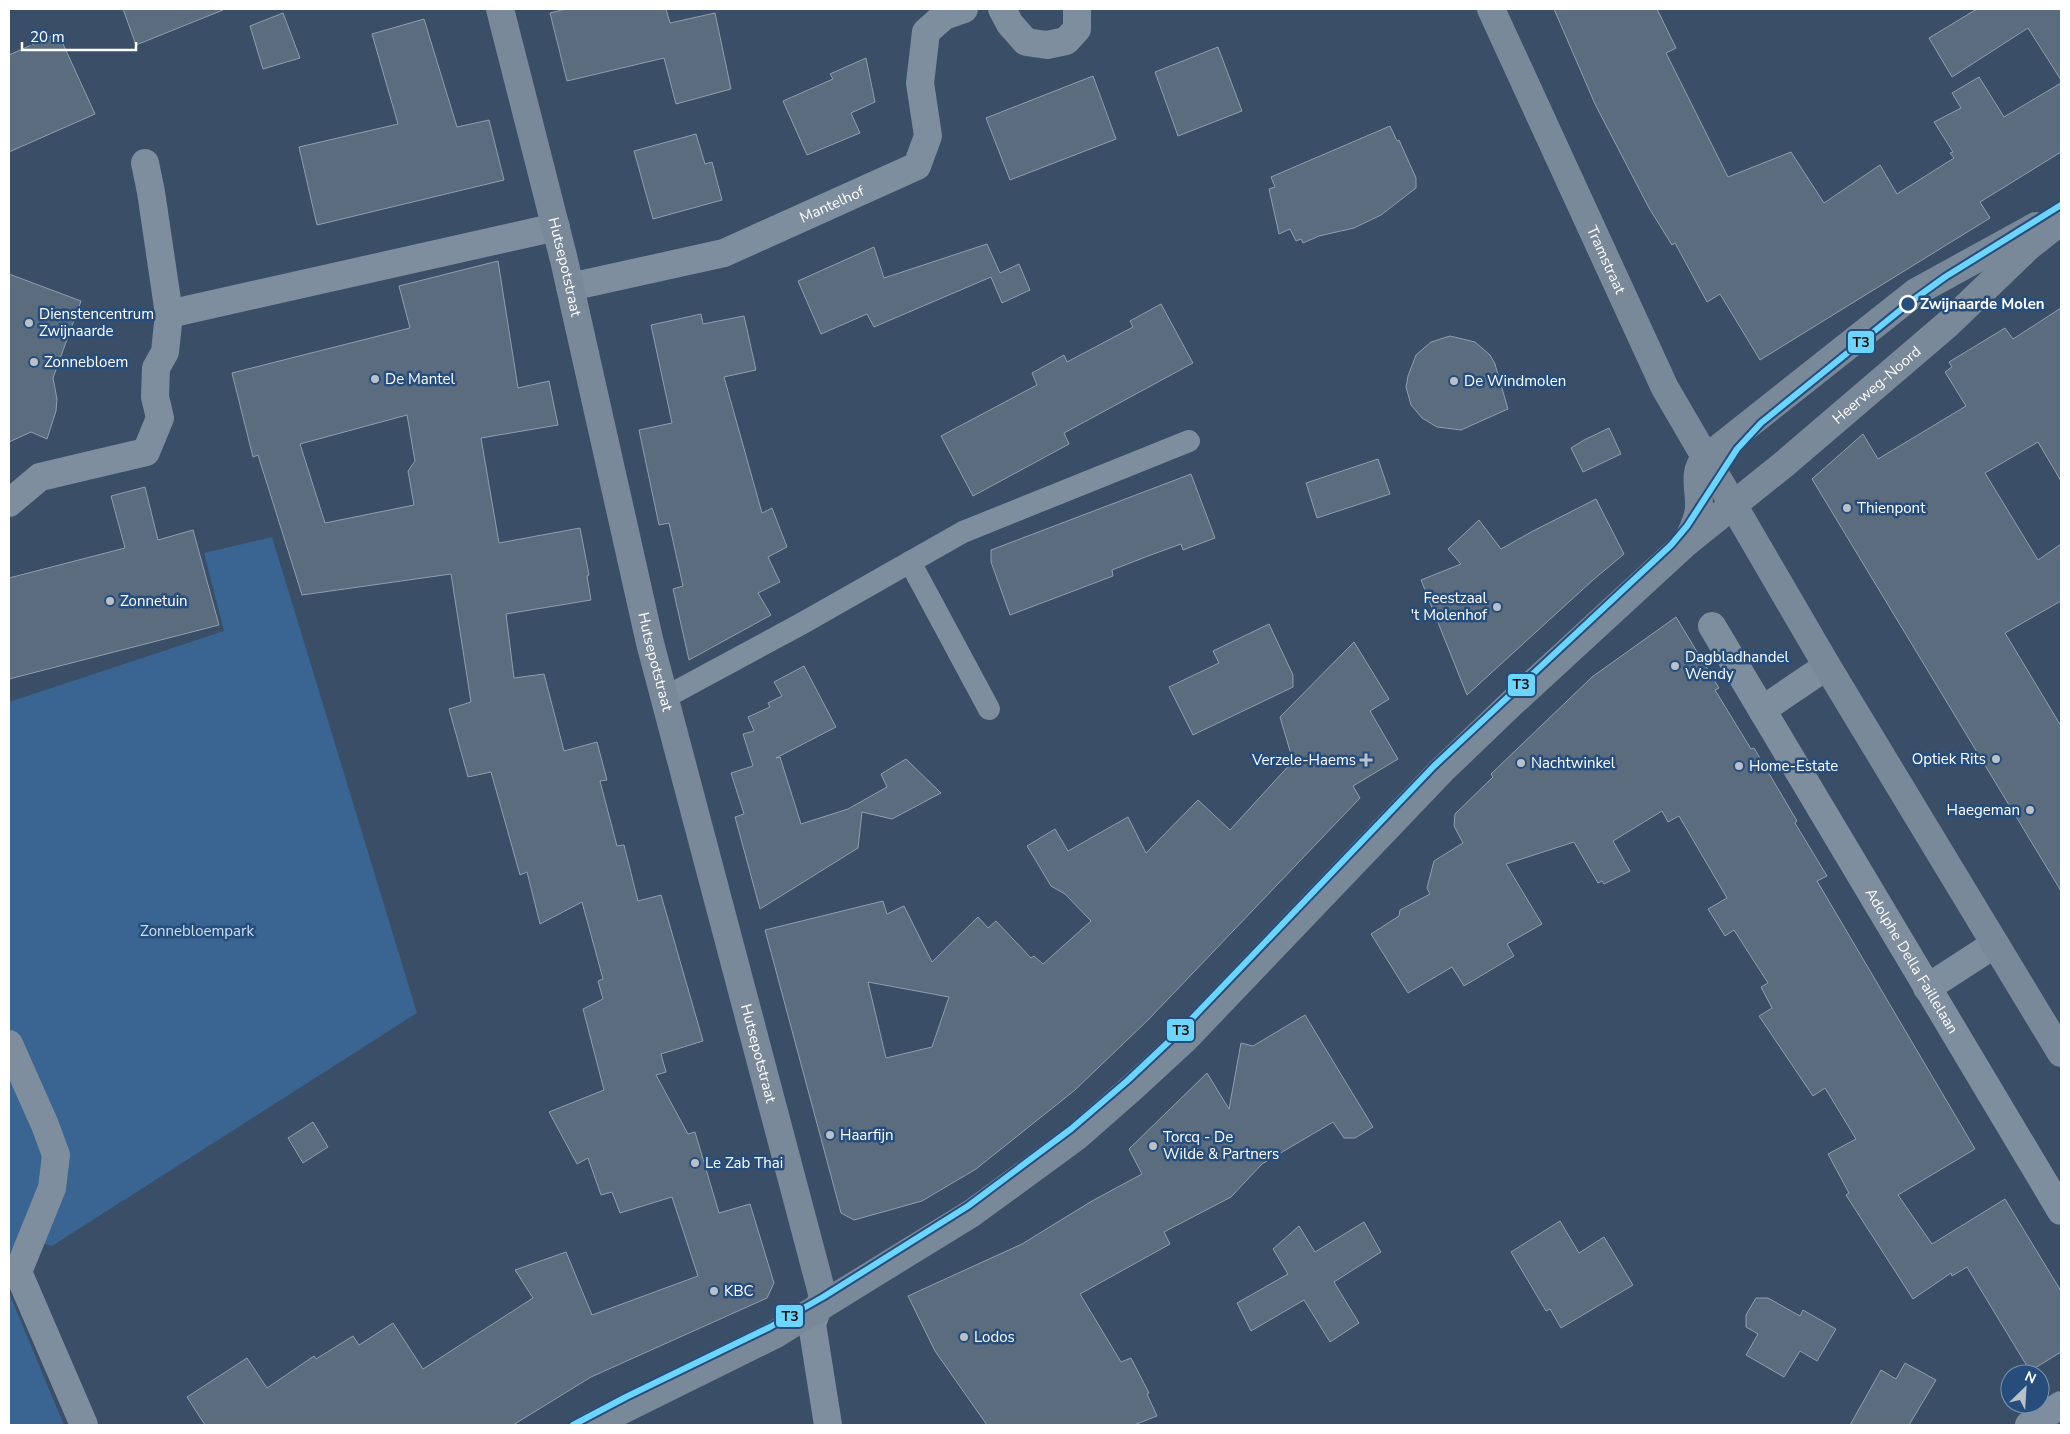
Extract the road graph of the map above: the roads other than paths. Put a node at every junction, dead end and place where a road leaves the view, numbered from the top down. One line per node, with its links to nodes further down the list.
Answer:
1 (500, 9): 9 (street, Hutsepotstraat)
2 (964, 9): 10 (street, Mantelhof)
3 (1002, 9): 4 (street)
4 (1077, 9)
5 (1491, 9): 13 (street, Tramstraat)
6 (145, 163): 11 (street)
7 (2061, 212): 13 (street)
8 (2061, 222): 15 (street, Heerweg-Noord)
9 (556, 227): 10 (street, Hutsepotstraat); 11 (street)
10 (570, 287): 20 (street, Hutsepotstraat)
11 (169, 314): 14 (street)
12 (1190, 442): 17 (lane)
13 (1705, 459): 15 (street, Tramstraat); 16 (street, Heerweg-Noord)
14 (9, 503)
15 (1734, 505): 16 (street, Heerweg-Noord); 19 (street)
16 (1687, 542): 28 (street, Heerweg-Noord)
17 (910, 562): 20 (lane); 21 (lane)
18 (1712, 626): 22 (street, Adolphe Della Faillelaan)
19 (1827, 666): 22 (street); 23 (street)
20 (664, 698): 28 (street, Hutsepotstraat)
21 (988, 709)
22 (1762, 710): 24 (street, Adolphe Della Faillelaan)
23 (1995, 944): 24 (street); 26 (street)
24 (1927, 988): 27 (street, Adolphe Della Faillelaan)
25 (9, 1044): 30 (street)
26 (2061, 1053)
27 (2061, 1212)
28 (817, 1310): 31 (street, Heerweg-Noord); 32 (street)
29 (2061, 1405): 33 (street)
30 (84, 1425)
31 (592, 1425)
32 (828, 1425)
33 (2029, 1425)

